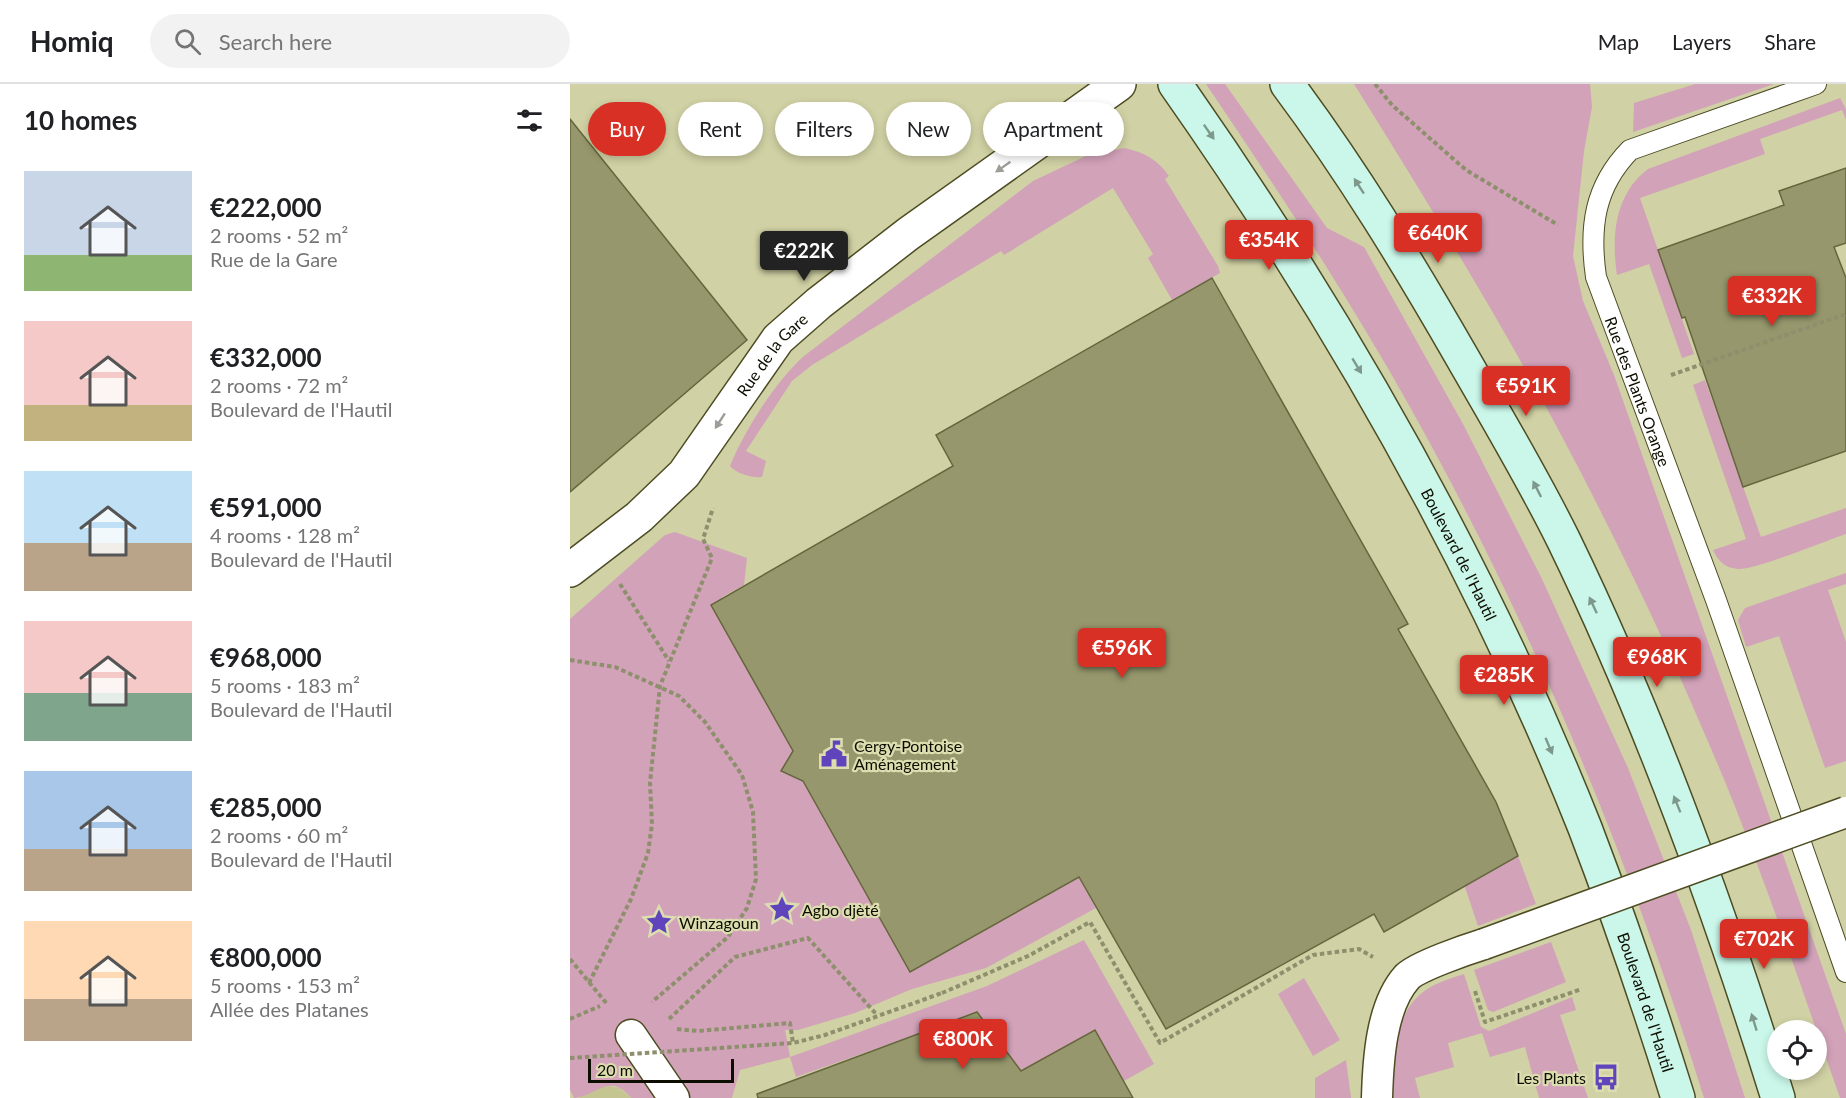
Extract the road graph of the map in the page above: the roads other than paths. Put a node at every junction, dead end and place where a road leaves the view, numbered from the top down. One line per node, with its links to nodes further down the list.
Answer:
1 (1119, 84): 5 (street, Rue de la Gare, one-way to 5)
2 (1175, 84): 11 (main road, Boulevard de l'Hautil, one-way to 11)
3 (1287, 84): 12 (main road, one-way to 3)
4 (1816, 84): 7 (lane, Rue des Plants Orange)
5 (570, 570)
6 (1846, 812): 10 (street, bridge)
7 (1846, 972)
8 (626, 1028): 9 (street)
9 (674, 1098)
10 (1377, 1098)
11 (1678, 1098)
12 (1778, 1098)

